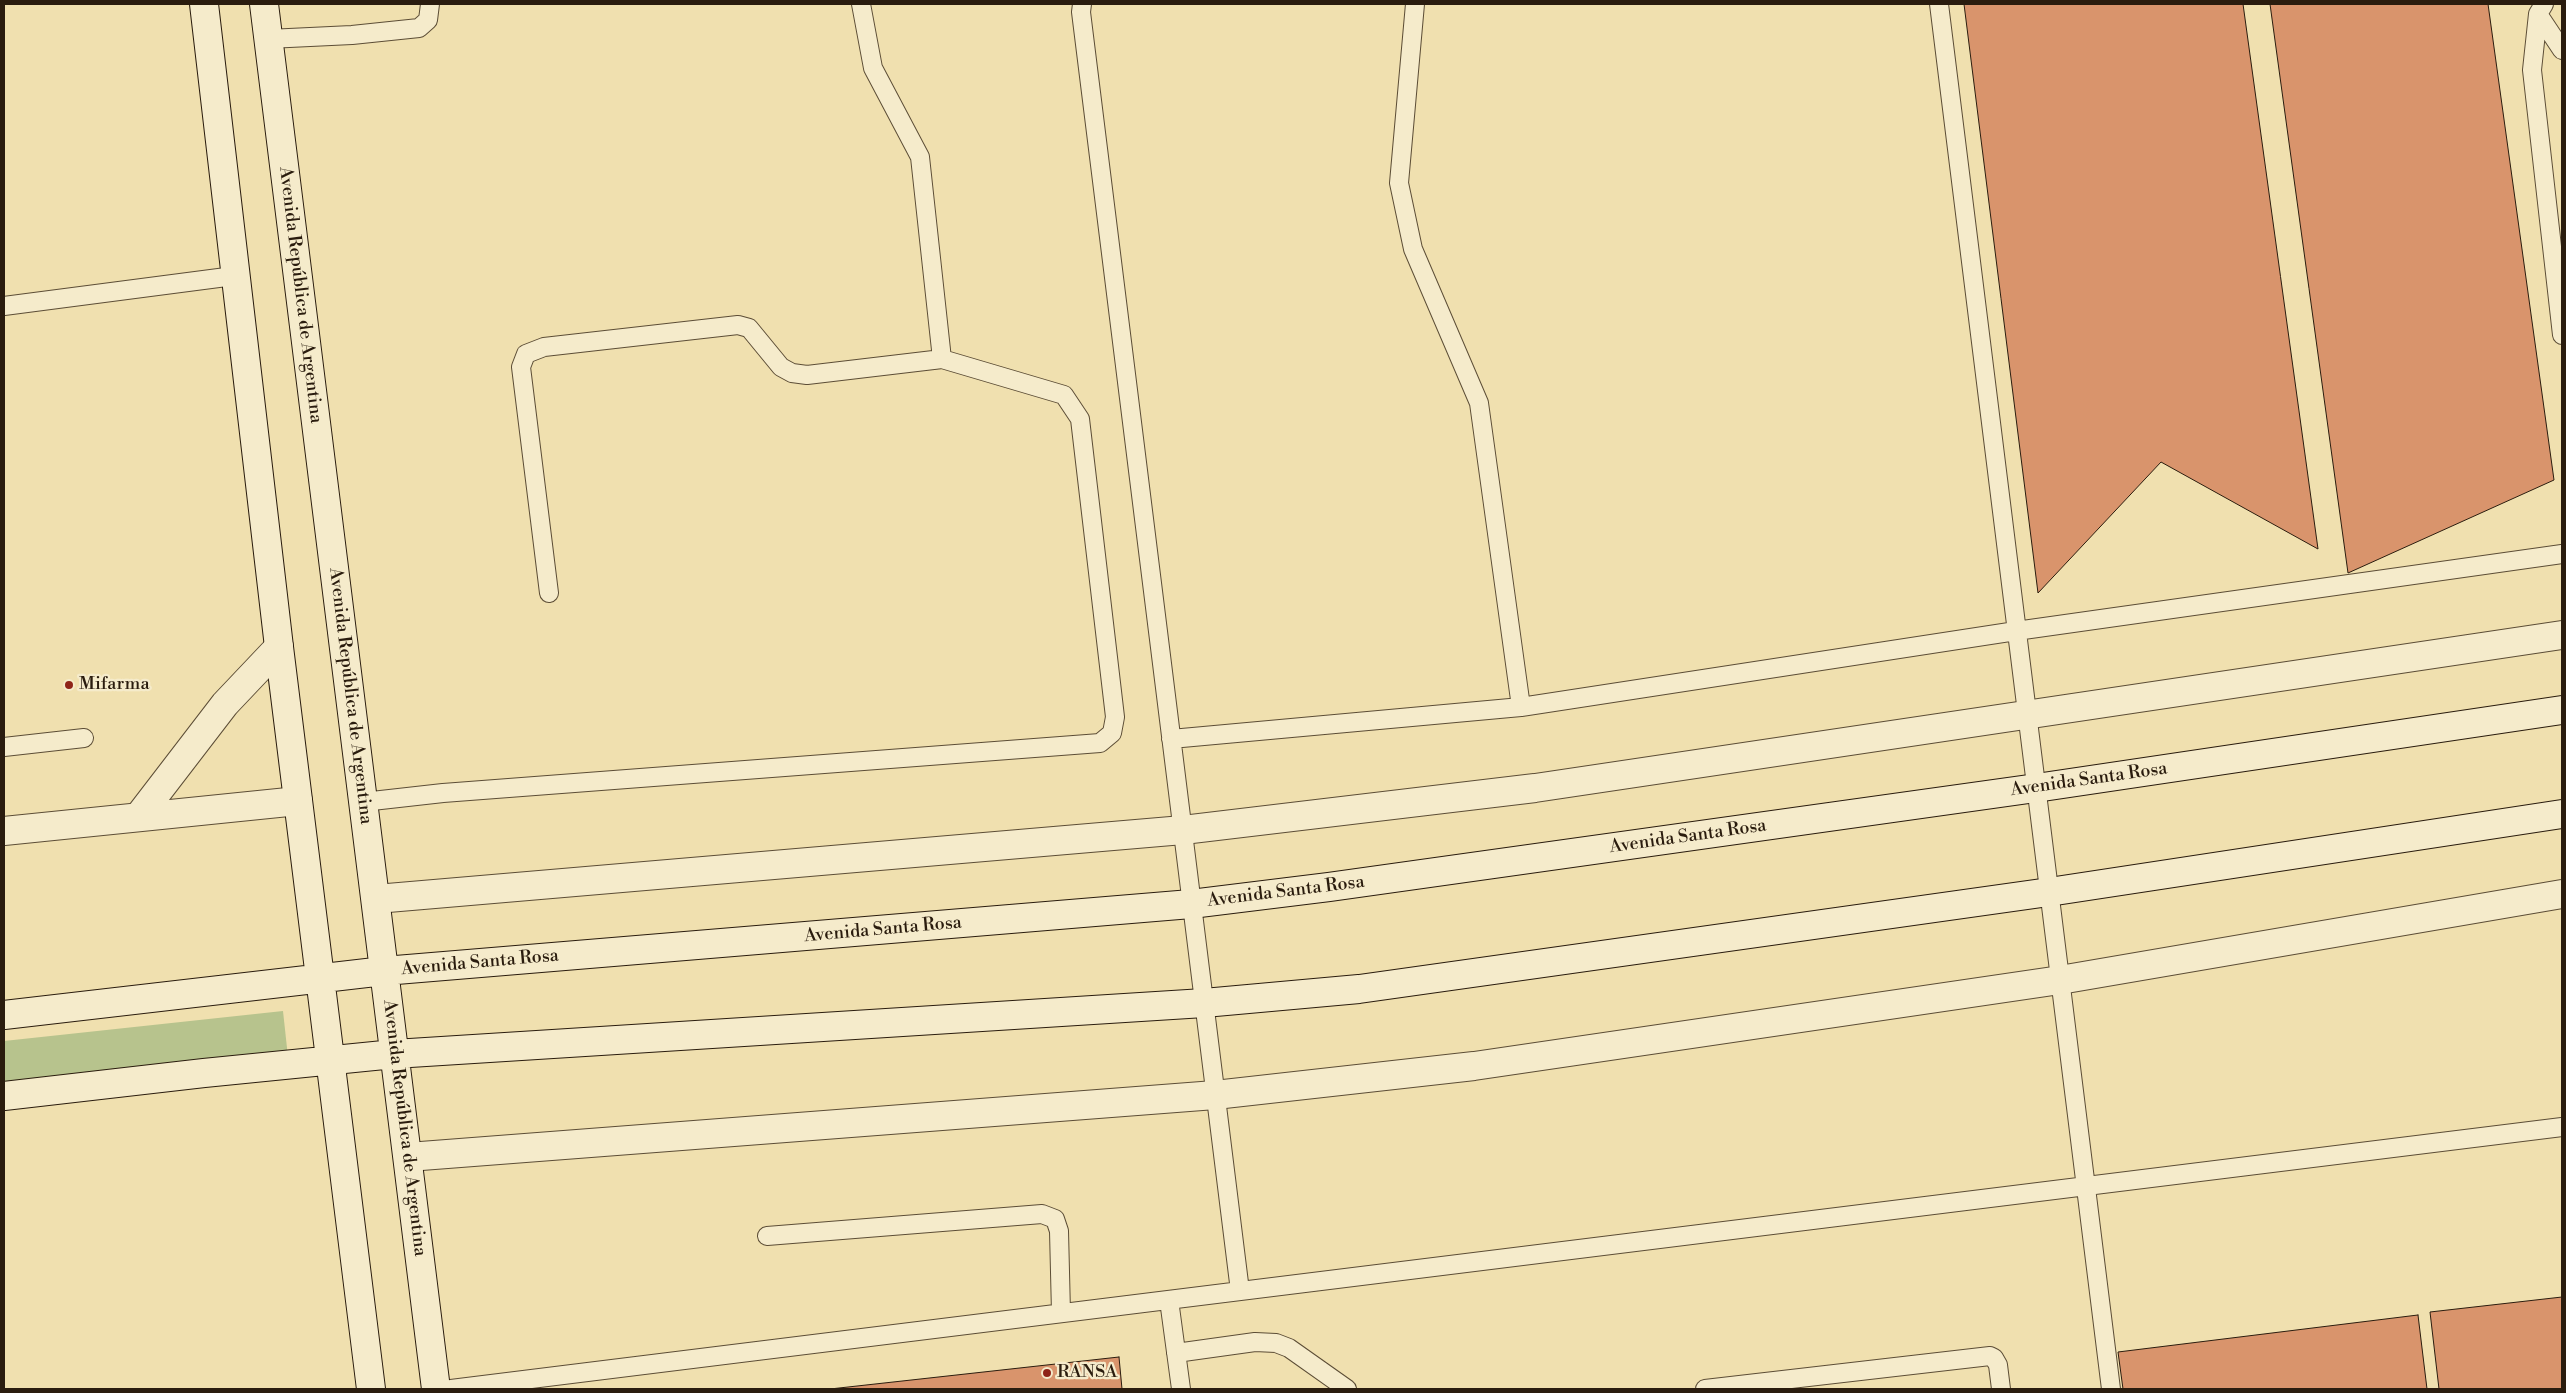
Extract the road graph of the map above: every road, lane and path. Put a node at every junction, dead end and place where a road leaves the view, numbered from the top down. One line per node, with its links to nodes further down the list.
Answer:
1 (204, 4): 11 (main road)
2 (264, 4): 9 (main road, Avenida República de Argentina)
3 (430, 4): 9 (lane)
4 (861, 4): 14 (lane)
5 (1082, 4): 24 (lane)
6 (1415, 4): 20 (lane)
7 (1939, 4): 17 (lane)
8 (2541, 9): 10 (lane); 13 (lane)
9 (268, 39): 28 (main road, Avenida República de Argentina)
10 (2562, 50)
11 (234, 276): 12 (lane); 19 (main road)
12 (4, 306)
13 (2562, 335)
14 (942, 359): 16 (lane); 28 (lane)
15 (2562, 554): 17 (lane)
16 (549, 593)
17 (2016, 631): 20 (lane); 22 (lane)
18 (2562, 635): 22 (main road)
19 (279, 647): 27 (main road); 30 (main road)
20 (1521, 707): 24 (lane)
21 (2562, 710): 26 (main road, Avenida Santa Rosa)
22 (2027, 714): 26 (lane); 31 (main road)
23 (84, 738): 25 (lane)
24 (1171, 739): 31 (lane)
25 (4, 747)
26 (2036, 788): 33 (lane); 36 (main road, Avenida Santa Rosa)
27 (298, 800): 30 (main road); 38 (main road)
28 (363, 802): 35 (main road, Avenida República de Argentina)
29 (2562, 814): 33 (main road)
30 (139, 816): 32 (main road)
31 (1183, 830): 35 (main road); 36 (lane)
32 (4, 831)
33 (2049, 892): 39 (lane); 40 (main road)
34 (2562, 894): 39 (main road)
35 (376, 899): 37 (main road, Avenida República de Argentina)
36 (1192, 904): 37 (main road, Avenida Santa Rosa); 40 (lane)
37 (384, 971): 38 (main road, Avenida Santa Rosa); 42 (main road, Avenida República de Argentina)
38 (320, 978): 41 (main road, Avenida Santa Rosa); 43 (main road)
39 (2060, 980): 44 (main road); 48 (lane)
40 (1204, 1003): 42 (main road); 44 (lane)
41 (4, 1015)
42 (394, 1054): 43 (main road); 47 (main road, Avenida República de Argentina)
43 (330, 1061): 45 (main road); 54 (main road)
44 (1216, 1095): 47 (main road); 50 (lane)
45 (4, 1096)
46 (2562, 1127): 48 (lane)
47 (408, 1158): 55 (main road, Avenida República de Argentina)
48 (2086, 1186): 50 (lane); 61 (lane)
49 (766, 1236): 52 (lane)
50 (1240, 1291): 51 (lane)
51 (1169, 1300): 52 (lane); 53 (lane)
52 (1061, 1313): 56 (lane)
53 (1176, 1353): 57 (lane); 58 (lane)
54 (371, 1389)
55 (436, 1389)
56 (451, 1389)
57 (1181, 1389)
58 (1347, 1389)
59 (1705, 1389): 60 (lane)
60 (2000, 1389)
61 (2111, 1389)

